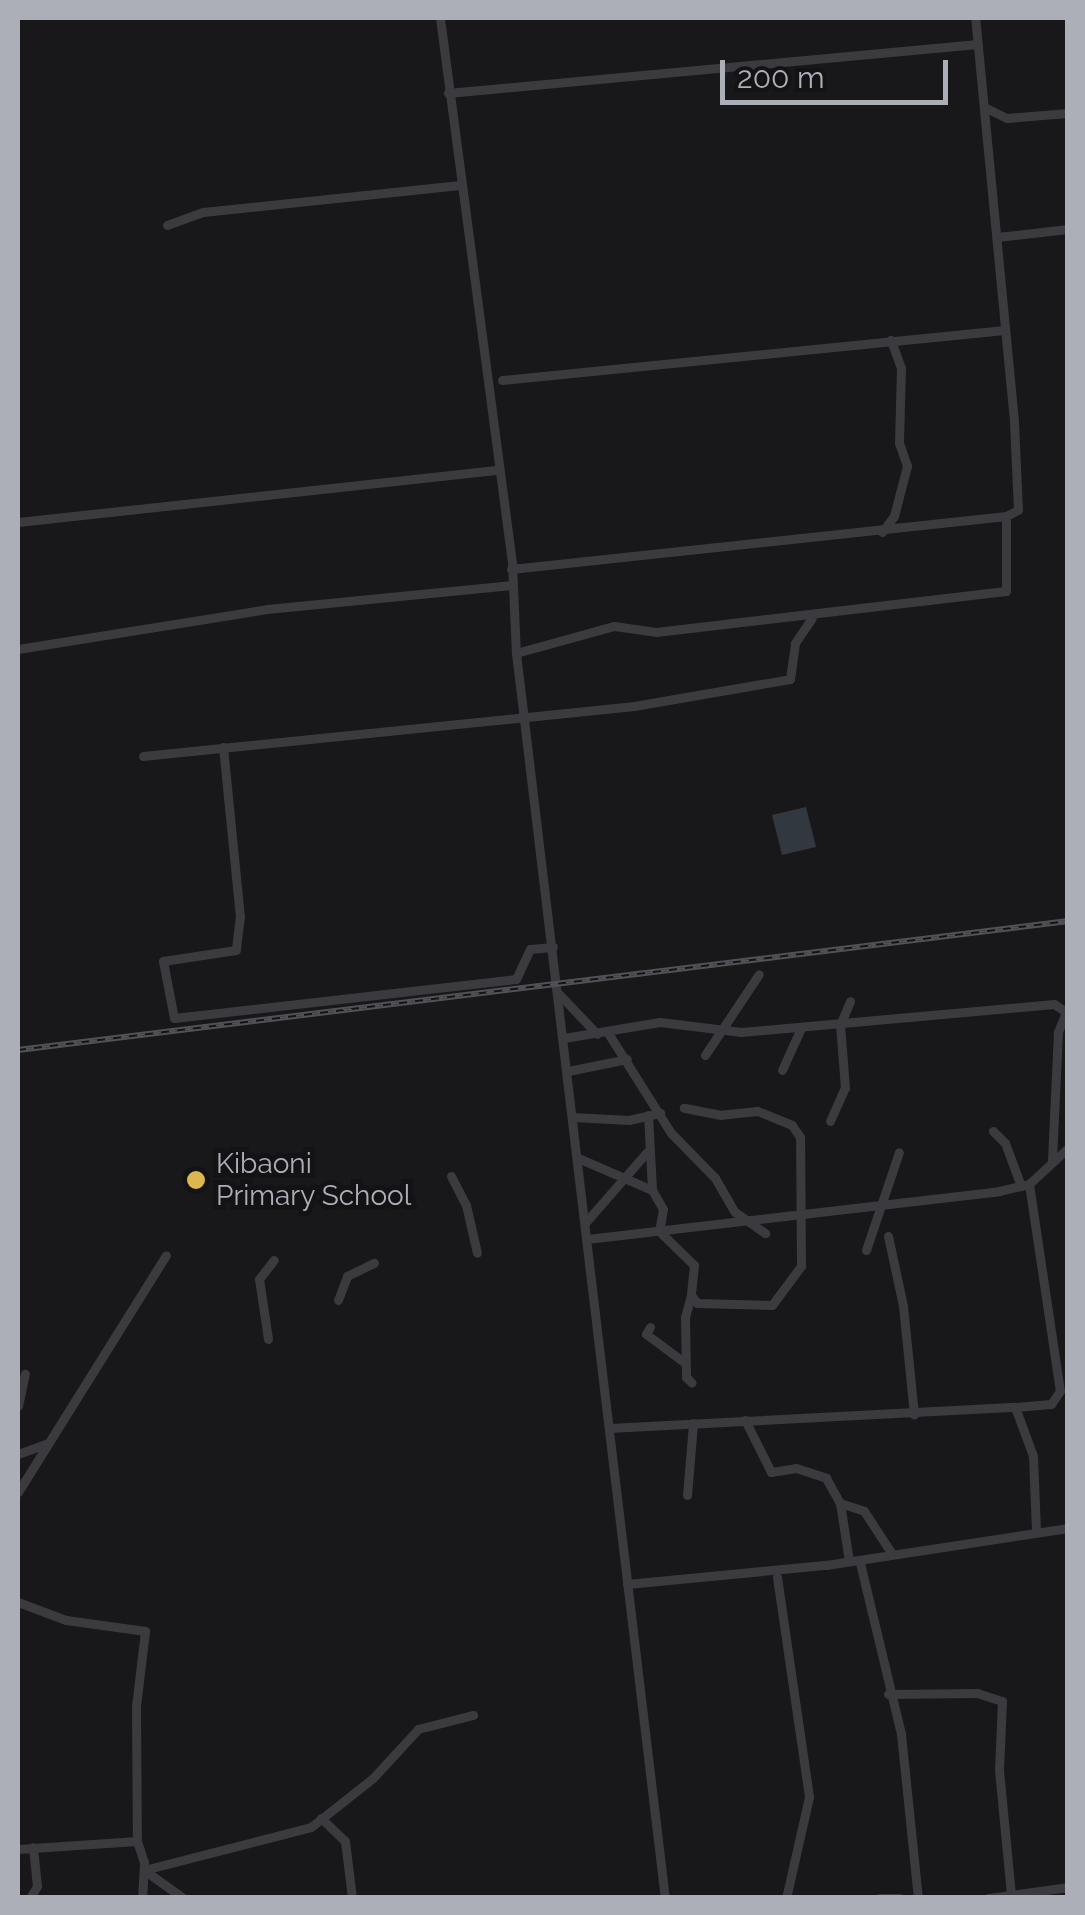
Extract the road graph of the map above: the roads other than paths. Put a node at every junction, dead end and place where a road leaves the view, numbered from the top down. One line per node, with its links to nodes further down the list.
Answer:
1 (440, 18): 4 (street)
2 (975, 18): 3 (street)
3 (978, 44): 4 (street); 5 (street)
4 (448, 92): 9 (street)
5 (984, 107): 7 (street); 8 (street)
6 (1068, 114): 7 (street)
7 (1007, 118): 8 (street)
8 (987, 133): 12 (street)
9 (458, 185): 10 (street); 16 (street)
10 (168, 225)
11 (1068, 229): 12 (street)
12 (997, 237): 13 (street)
13 (1005, 330): 14 (street); 17 (street)
14 (891, 340): 15 (street); 19 (street)
15 (502, 380)
16 (498, 470): 18 (street); 20 (street)
17 (1006, 516): 19 (street); 22 (street)
18 (18, 522)
19 (882, 532): 20 (street)
20 (511, 569): 21 (street)
21 (512, 585): 23 (street); 24 (street)
22 (812, 618): 24 (street); 25 (street)
23 (18, 649)
24 (516, 653): 25 (street)
25 (524, 714): 26 (street); 28 (street)
26 (223, 747): 27 (street); 28 (street)
27 (142, 756)
28 (553, 947): 30 (street)
29 (759, 974): 34 (street)
30 (559, 994): 35 (street); 36 (street)
31 (850, 1000): 32 (street)
32 (840, 1025): 33 (street); 45 (street); 52 (street)
33 (801, 1028): 34 (street); 39 (street)
34 (724, 1030): 35 (street); 37 (street)
35 (602, 1034): 36 (street); 38 (street)
36 (564, 1038): 40 (street)
37 (706, 1055)
38 (627, 1059): 40 (street); 42 (street)
39 (782, 1070)
40 (568, 1071): 44 (street)
41 (684, 1108): 58 (street)
42 (660, 1112): 43 (street); 59 (street)
43 (648, 1116): 44 (street); 48 (street)
44 (573, 1117): 50 (street)
45 (830, 1121)
46 (993, 1131): 55 (street)
47 (1068, 1148): 52 (street)
48 (647, 1152): 54 (street); 56 (street)
49 (898, 1152): 57 (street)
50 (578, 1158): 54 (street); 60 (street)
51 (1068, 1158): 52 (street)
52 (1052, 1160): 55 (street)
53 (451, 1176): 66 (street)
54 (627, 1176): 56 (street); 60 (street)
55 (1025, 1185): 57 (street); 77 (street)
56 (652, 1190): 61 (street)
57 (878, 1204): 58 (street); 65 (street)
58 (800, 1214): 59 (street); 70 (street)
59 (743, 1221): 61 (street); 62 (street)
60 (585, 1223): 64 (street)
61 (658, 1231): 64 (street); 70 (street)
62 (765, 1232)
63 (888, 1236): 80 (street)
64 (587, 1238): 83 (street)
65 (866, 1250)
66 (477, 1253)
67 (166, 1256): 84 (street)
68 (274, 1260): 73 (street)
69 (374, 1263): 71 (street)
70 (692, 1295): 74 (street)
71 (338, 1300)
72 (650, 1327): 74 (street)
73 (268, 1339)
74 (686, 1363): 76 (street)
75 (25, 1374): 78 (street)
76 (692, 1382)
77 (1061, 1404): 79 (street)
78 (18, 1406)
79 (1015, 1408): 80 (street); 90 (street)
80 (914, 1414): 81 (street)
81 (745, 1420): 82 (street); 88 (street)
82 (692, 1423): 83 (street); 87 (street)
83 (609, 1428): 94 (street)
84 (49, 1442): 85 (street); 86 (street)
85 (18, 1454)
86 (18, 1492)
87 (686, 1495)
88 (840, 1503): 91 (street); 92 (street)
89 (1068, 1528): 90 (street)
90 (1036, 1532): 91 (street)
91 (892, 1554): 92 (street)
92 (854, 1562): 94 (street); 96 (street)
93 (777, 1577): 110 (street)
94 (627, 1584): 109 (street)
95 (18, 1602): 99 (street)
96 (888, 1694): 104 (street); 113 (street)
97 (473, 1714): 98 (street)
98 (321, 1818): 102 (street); 108 (street)
99 (138, 1842): 100 (street); 102 (street)
100 (33, 1847): 101 (street); 105 (street)
101 (18, 1849)
102 (144, 1870): 106 (street); 107 (street)
103 (1068, 1887): 104 (street)
104 (1012, 1894): 114 (street)
105 (30, 1898)
106 (142, 1898)
107 (183, 1898)
108 (352, 1898)
109 (665, 1898)
110 (786, 1898)
111 (880, 1898): 112 (street)
112 (900, 1898)
113 (918, 1898)
114 (988, 1898)

